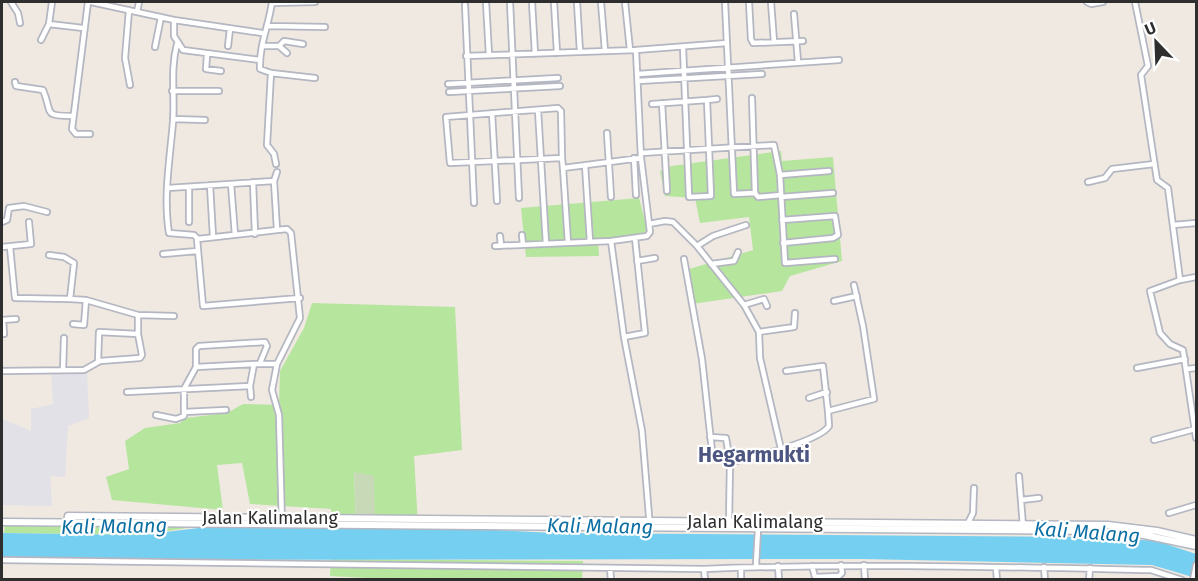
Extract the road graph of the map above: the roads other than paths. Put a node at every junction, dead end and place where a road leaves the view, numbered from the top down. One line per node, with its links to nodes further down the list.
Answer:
1 (11, 2): 27 (street)
2 (52, 2): 28 (street)
3 (89, 2): 20 (street); 31 (street)
4 (139, 2): 23 (street)
5 (272, 2): 6 (street); 29 (street)
6 (315, 2)
7 (486, 2): 55 (street)
8 (510, 2): 52 (street)
9 (532, 2): 53 (street)
10 (554, 2): 51 (street)
11 (577, 2): 49 (street)
12 (601, 2): 48 (street)
13 (626, 2): 46 (street)
14 (725, 2): 38 (street)
15 (749, 2): 37 (street)
16 (771, 2): 37 (street)
17 (1087, 2): 18 (street)
18 (1103, 2)
19 (1135, 2): 111 (street)
20 (113, 4): 22 (street)
21 (465, 5): 56 (street)
22 (129, 10): 23 (street); 75 (street)
23 (137, 12): 25 (street)
24 (794, 14): 35 (street)
25 (160, 17): 26 (street); 44 (street)
26 (174, 20): 32 (street); 39 (street)
27 (20, 23)
28 (49, 24): 31 (street); 34 (street)
29 (268, 26): 30 (street); 33 (street)
30 (325, 27)
31 (83, 28): 92 (street)
32 (230, 29): 33 (street); 41 (street)
33 (262, 33): 42 (street)
34 (41, 40)
35 (795, 41): 36 (street); 37 (street); 59 (street)
36 (803, 41)
37 (774, 42)
38 (727, 43): 45 (street); 60 (street)
39 (177, 44): 54 (street); 78 (street)
40 (303, 44): 43 (street)
41 (228, 46)
42 (262, 46): 43 (street); 57 (street)
43 (279, 46): 50 (street)
44 (155, 47)
45 (683, 47): 47 (street); 62 (street)
46 (630, 50): 47 (street); 48 (street)
47 (636, 50): 64 (street)
48 (604, 51): 49 (street)
49 (580, 52): 51 (street)
50 (287, 53)
51 (557, 53): 53 (street)
52 (513, 54): 53 (street); 55 (street); 70 (street)
53 (535, 54)
54 (207, 55): 57 (street); 61 (street)
55 (489, 55): 56 (street)
56 (466, 56): 73 (street)
57 (260, 60): 63 (street)
58 (839, 60): 59 (street)
59 (798, 62): 60 (street)
60 (728, 68): 62 (street); 66 (street)
61 (221, 71)
62 (683, 72): 64 (street); 69 (street)
63 (271, 73): 67 (street); 110 (street)
64 (638, 74): 71 (street)
65 (762, 74): 66 (street)
66 (728, 76): 69 (street); 98 (street)
67 (315, 78)
68 (558, 78): 70 (street)
69 (684, 79): 71 (street); 85 (street)
70 (514, 81): 73 (street); 77 (street)
71 (638, 81): 102 (street)
72 (15, 82): 92 (street)
73 (468, 83): 74 (street); 80 (street)
74 (448, 84)
75 (130, 86)
76 (560, 86): 77 (street)
77 (514, 88): 80 (street); 89 (street)
78 (172, 91): 79 (street); 93 (street)
79 (219, 91)
80 (468, 91): 81 (street); 91 (street)
81 (449, 92)
82 (752, 98): 97 (street)
83 (717, 99): 84 (street)
84 (707, 100): 85 (street); 99 (street)
85 (685, 102): 86 (street); 100 (street)
86 (662, 103): 87 (street); 101 (street)
87 (652, 104)
88 (538, 110): 89 (street); 103 (street); 105 (street)
89 (515, 111): 90 (street); 106 (street)
90 (492, 113): 91 (street); 109 (street)
91 (469, 114): 108 (street); 108 (street)
92 (72, 116): 96 (street)
93 (173, 120): 94 (street); 123 (street)
94 (205, 120)
95 (607, 133): 107 (street)
96 (90, 134)
97 (755, 146): 98 (street); 116 (street); 125 (street)
98 (732, 147): 99 (street); 125 (street)
99 (710, 148): 100 (street); 100 (street)
100 (688, 150): 101 (street)
101 (666, 151): 102 (street); 124 (street)
102 (641, 155): 104 (street); 138 (street)
103 (562, 158): 105 (street); 113 (street)
104 (634, 158): 107 (street); 127 (street)
105 (540, 159): 106 (street); 154 (street)
106 (518, 160): 109 (street); 130 (street)
107 (609, 161): 112 (street); 129 (street)
108 (472, 162): 109 (street); 132 (street)
109 (495, 162): 131 (street)
110 (276, 164)
111 (1154, 164): 119 (street); 141 (street)
112 (585, 165): 113 (street); 150 (street)
113 (562, 168): 152 (street)
114 (829, 171): 116 (street)
115 (277, 172): 117 (street)
116 (780, 175): 128 (street)
117 (274, 181): 118 (street); 142 (street)
118 (253, 182): 120 (street); 143 (street)
119 (1088, 182)
120 (231, 184): 121 (street); 144 (street)
121 (210, 185): 122 (street); 147 (street)
122 (189, 187): 123 (street); 137 (street)
123 (168, 188): 148 (street)
124 (667, 191)
125 (755, 193): 128 (street)
126 (833, 193): 128 (street)
127 (636, 195)
128 (781, 196): 134 (street)
129 (611, 197)
130 (519, 198)
131 (497, 201)
132 (474, 203)
133 (47, 212): 135 (street)
134 (782, 220): 153 (street); 153 (street)
135 (2, 222)
136 (29, 222): 160 (street)
137 (189, 222)
138 (649, 224): 149 (street); 158 (street)
139 (1197, 224): 141 (street)
140 (746, 225): 158 (street)
141 (1173, 225): 171 (street)
142 (277, 230): 143 (street); 174 (street)
143 (255, 234): 144 (street)
144 (235, 235): 147 (street)
145 (522, 235): 155 (street)
146 (500, 236): 157 (street)
147 (213, 237): 148 (street)
148 (197, 238): 161 (street)
149 (635, 238): 151 (street); 168 (street)
150 (590, 242): 151 (street); 152 (street)
151 (611, 242): 189 (street)
152 (568, 243): 154 (street)
153 (783, 243): 167 (street)
154 (546, 244): 155 (street)
155 (523, 245): 157 (street)
156 (495, 246): 157 (street)
157 (501, 246)
158 (697, 246): 169 (street)
159 (2, 247): 160 (street)
160 (10, 247): 175 (street)
161 (197, 251): 163 (street); 174 (street)
162 (738, 252): 169 (street)
163 (163, 254)
164 (49, 255): 175 (street)
165 (655, 258): 168 (street)
166 (684, 258): 214 (street)
167 (835, 259)
168 (637, 261): 189 (street)
169 (711, 264): 178 (street)
170 (1197, 277): 171 (street)
171 (1180, 280): 191 (street)
172 (854, 285): 173 (street)
173 (857, 296): 177 (street); 210 (street)
174 (300, 298): 194 (street)
175 (70, 299): 176 (street)
176 (86, 300): 181 (street); 185 (street)
177 (834, 301)
178 (744, 305): 179 (street); 186 (street)
179 (767, 306)
180 (795, 313): 186 (street)
181 (138, 315): 182 (street); 188 (street)
182 (174, 316)
183 (16, 319): 184 (street)
184 (2, 320): 187 (street)
185 (73, 324)
186 (759, 332): 217 (street)
187 (4, 334)
188 (138, 334): 192 (street); 192 (street)
189 (624, 337): 228 (street)
190 (64, 338): 199 (street)
191 (1185, 359): 196 (street); 198 (street)
192 (98, 362): 199 (street)
193 (257, 364): 194 (street); 195 (street); 195 (street); 202 (street)
194 (278, 364): 226 (street)
195 (196, 367): 203 (street)
196 (1137, 368)
197 (1197, 368): 198 (street)
198 (1187, 369): 208 (street)
199 (63, 370): 200 (street)
200 (2, 371)
201 (786, 371): 205 (street)
202 (250, 386): 203 (street); 206 (street)
203 (184, 389): 204 (street); 211 (street)
204 (127, 392)
205 (827, 393): 207 (street); 210 (street)
206 (251, 398)
207 (809, 398)
208 (1194, 399): 213 (street)
209 (226, 410): 211 (street)
210 (828, 411): 217 (street)
211 (184, 412): 212 (street)
212 (156, 414)
213 (1196, 429): 215 (street); 216 (street)
214 (710, 437): 218 (street); 219 (street)
215 (1197, 438)
216 (1154, 440)
217 (781, 449): 219 (street)
218 (712, 451)
219 (730, 462): 229 (street)
220 (1019, 476): 223 (street)
221 (974, 488): 230 (street)
222 (1039, 498): 223 (street)
223 (1021, 500): 231 (street)
224 (1197, 505): 225 (street)
225 (1169, 513)
226 (282, 521): 227 (main road, Jalan Kalimalang); 228 (main road, Jalan Kalimalang)
227 (2, 522)
228 (650, 525): 229 (main road, Jalan Kalimalang)
229 (730, 525): 230 (main road, Jalan Kalimalang); 232 (main road, Jalan Kalimalang)
230 (966, 528): 231 (main road, Jalan Kalimalang); 232 (main road, Jalan Kalimalang)
231 (1023, 528): 233 (main road, Jalan Kalimalang); 234 (main road, Jalan Kalimalang)
232 (758, 532): 236 (street)
233 (1197, 540)
234 (1197, 546)
235 (2, 560): 243 (street)
236 (756, 563): 240 (street); 244 (street)
237 (841, 565): 238 (street); 241 (street); 241 (street)
238 (864, 565): 245 (street); 253 (street)
239 (1197, 565): 258 (street)
240 (778, 566): 241 (street); 252 (street)
241 (812, 566)
242 (1044, 567): 245 (street); 246 (street); 255 (street)
243 (610, 568): 247 (street); 249 (street)
244 (741, 568): 247 (street); 251 (street)
245 (996, 568): 254 (street)
246 (1090, 568): 248 (street); 256 (street)
247 (704, 569): 250 (street)
248 (1162, 577): 257 (street)
249 (610, 579)
250 (705, 579)
251 (741, 579)
252 (779, 579)
253 (865, 579)
254 (997, 579)
255 (1045, 579)
256 (1089, 579)
257 (1182, 579)
258 (1193, 579)

